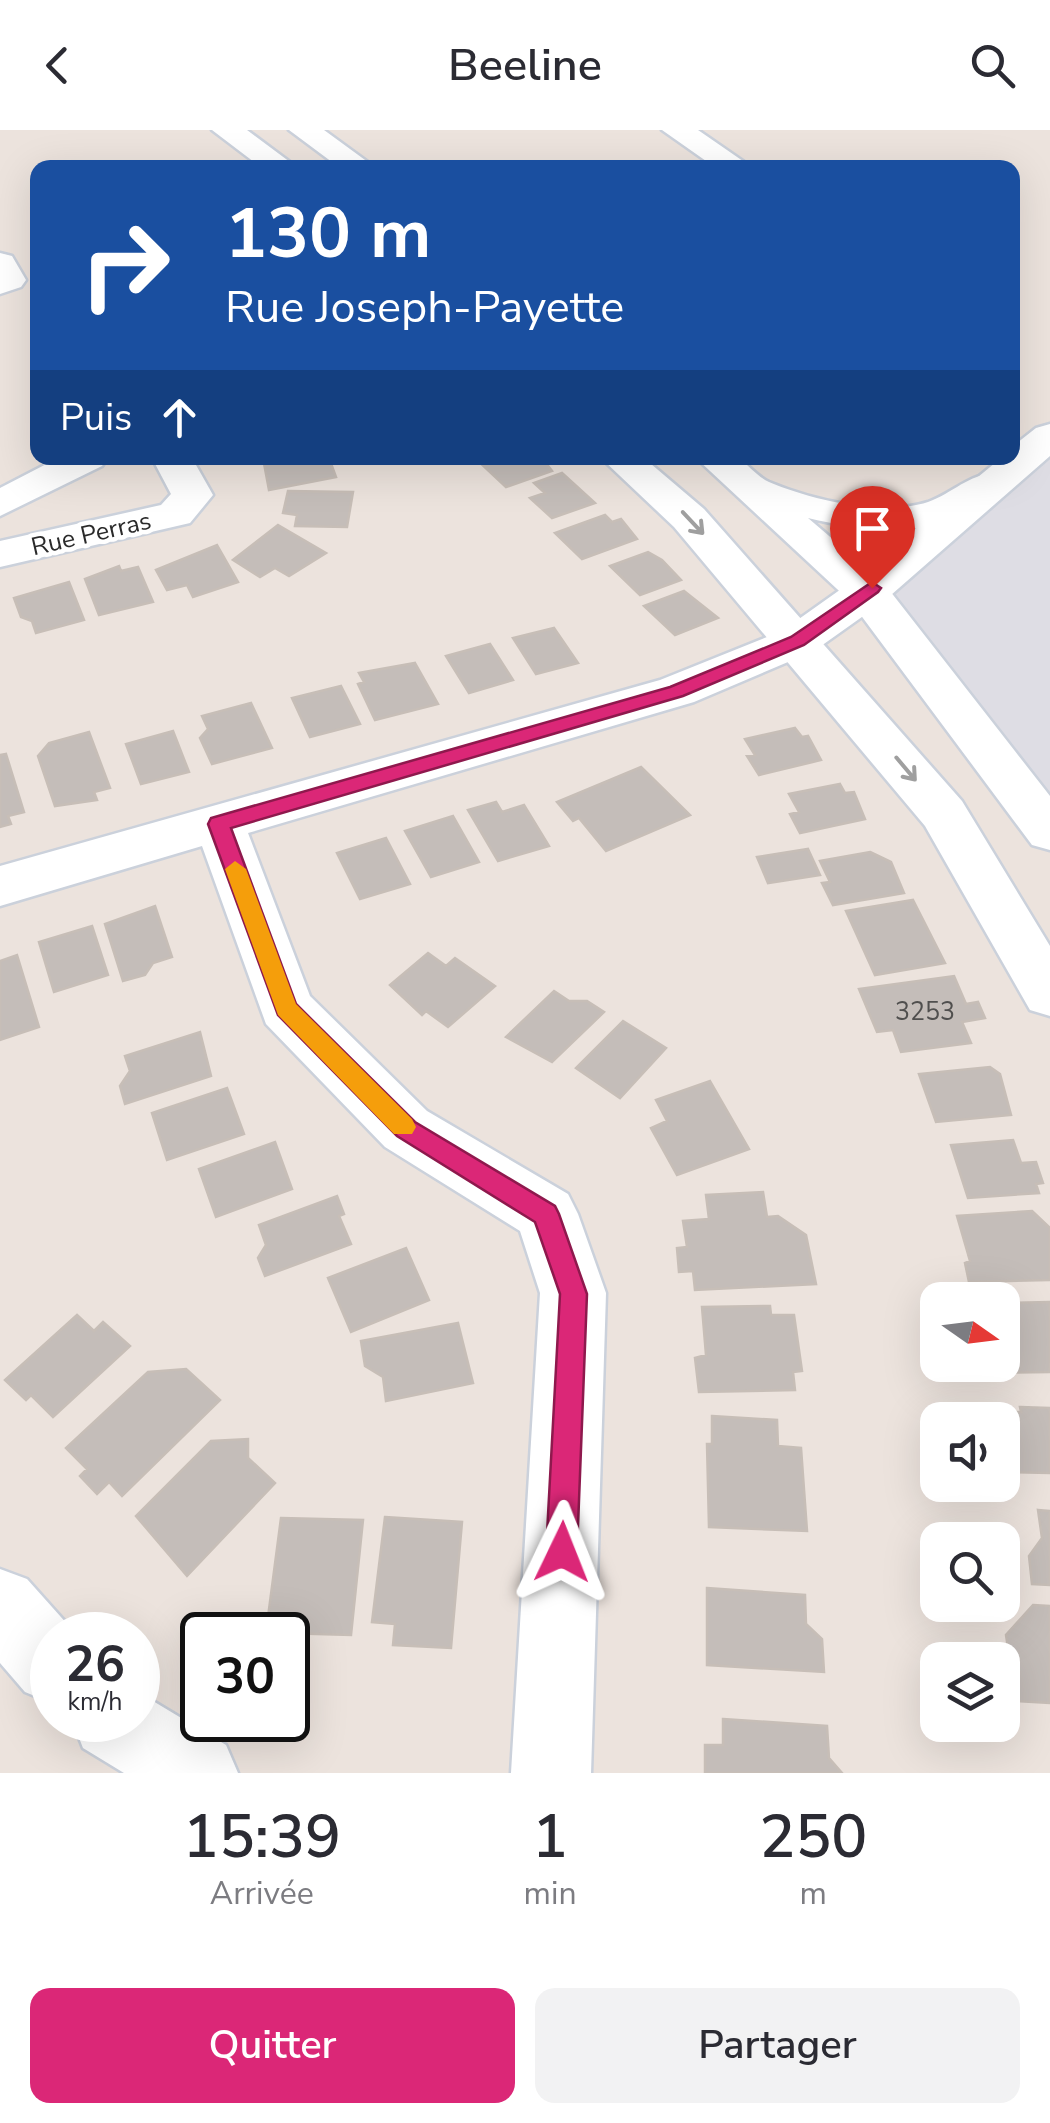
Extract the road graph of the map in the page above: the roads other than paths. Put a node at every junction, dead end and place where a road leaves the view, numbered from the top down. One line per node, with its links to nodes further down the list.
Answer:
1 (227, 130): 4 (street)
2 (304, 130): 5 (street)
3 (678, 130): 6 (street)
4 (271, 160)
5 (350, 160)
6 (725, 160)
7 (0, 263): 8 (street)
8 (0, 284)
9 (1050, 436): 10 (street)
10 (1020, 460)
11 (75, 465): 18 (street, Rue Perras)
12 (176, 465): 19 (street, Rue Perras)
13 (629, 465): 21 (street, one-way to 21)
14 (724, 465): 17 (street)
15 (1014, 465): 16 (street)
16 (991, 484): 17 (street); 20 (street)
17 (756, 491): 20 (street)
18 (0, 504)
19 (0, 554)
20 (867, 592): 21 (street); 23 (street)
21 (798, 641): 22 (street); 25 (street, one-way to 25)
22 (219, 824): 24 (street); 30 (street)
23 (1050, 832)
24 (0, 886)
25 (1050, 994)
26 (0, 1606): 27 (street)
27 (30, 1640)
28 (147, 1742): 29 (street)
29 (198, 1773)
30 (551, 1773)

